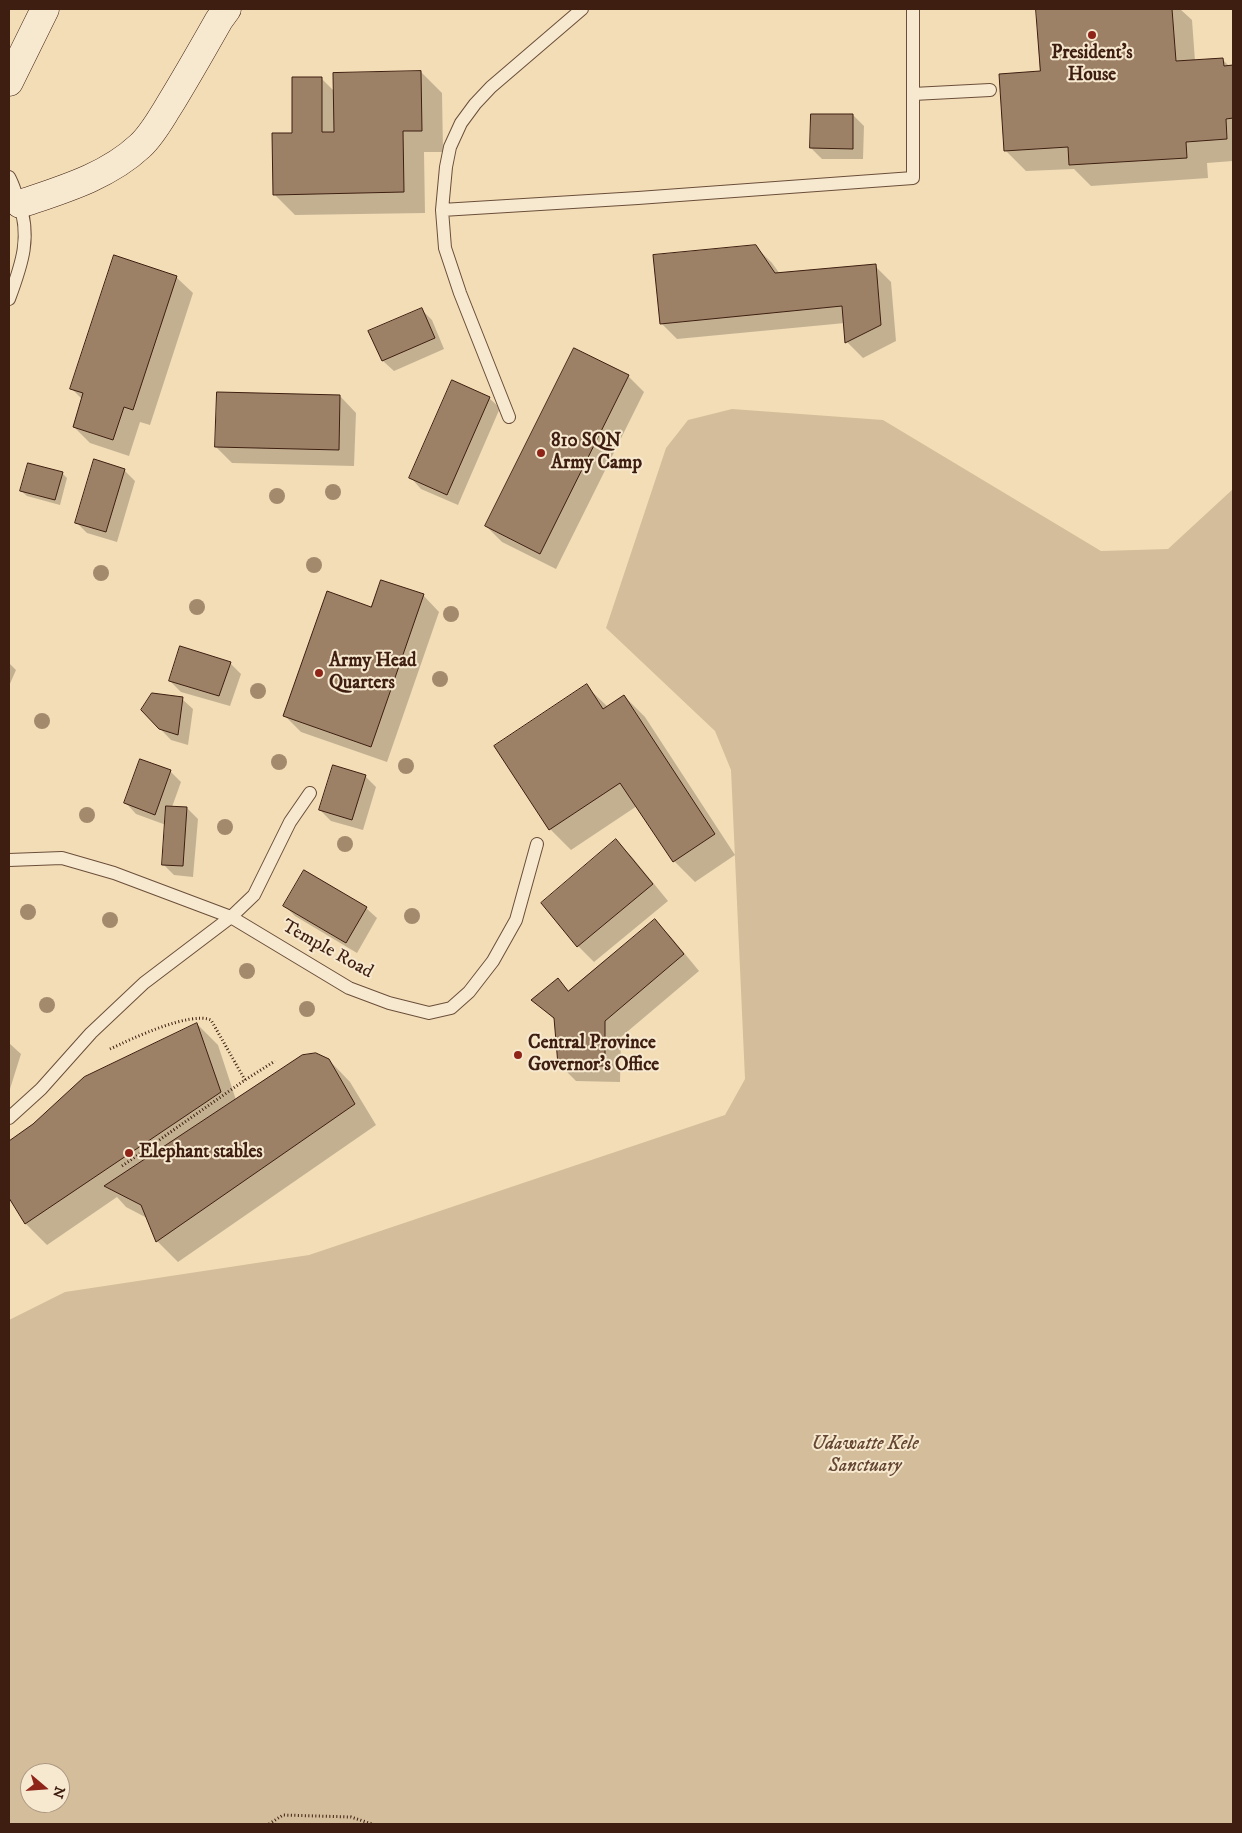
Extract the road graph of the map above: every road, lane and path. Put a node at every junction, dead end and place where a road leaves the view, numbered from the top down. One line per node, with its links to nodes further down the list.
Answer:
1 (45, 9): 5 (street)
2 (227, 9): 9 (street)
3 (582, 9): 10 (lane)
4 (913, 9): 7 (lane)
5 (9, 82)
6 (990, 90): 7 (lane)
7 (913, 94): 10 (lane)
8 (9, 177): 9 (lane)
9 (20, 204): 11 (lane)
10 (442, 210): 12 (lane)
11 (9, 299)
12 (509, 417)
13 (310, 793): 16 (lane)
14 (536, 844): 16 (lane, Temple Road)
15 (9, 860): 16 (lane, Temple Road)
16 (231, 917): 17 (lane)
17 (76, 1050): 19 (path); 20 (lane)
18 (275, 1061): 19 (path)
19 (245, 1080): 21 (path)
20 (9, 1118)
21 (122, 1166)
22 (269, 1824): 23 (path)
23 (372, 1824)

